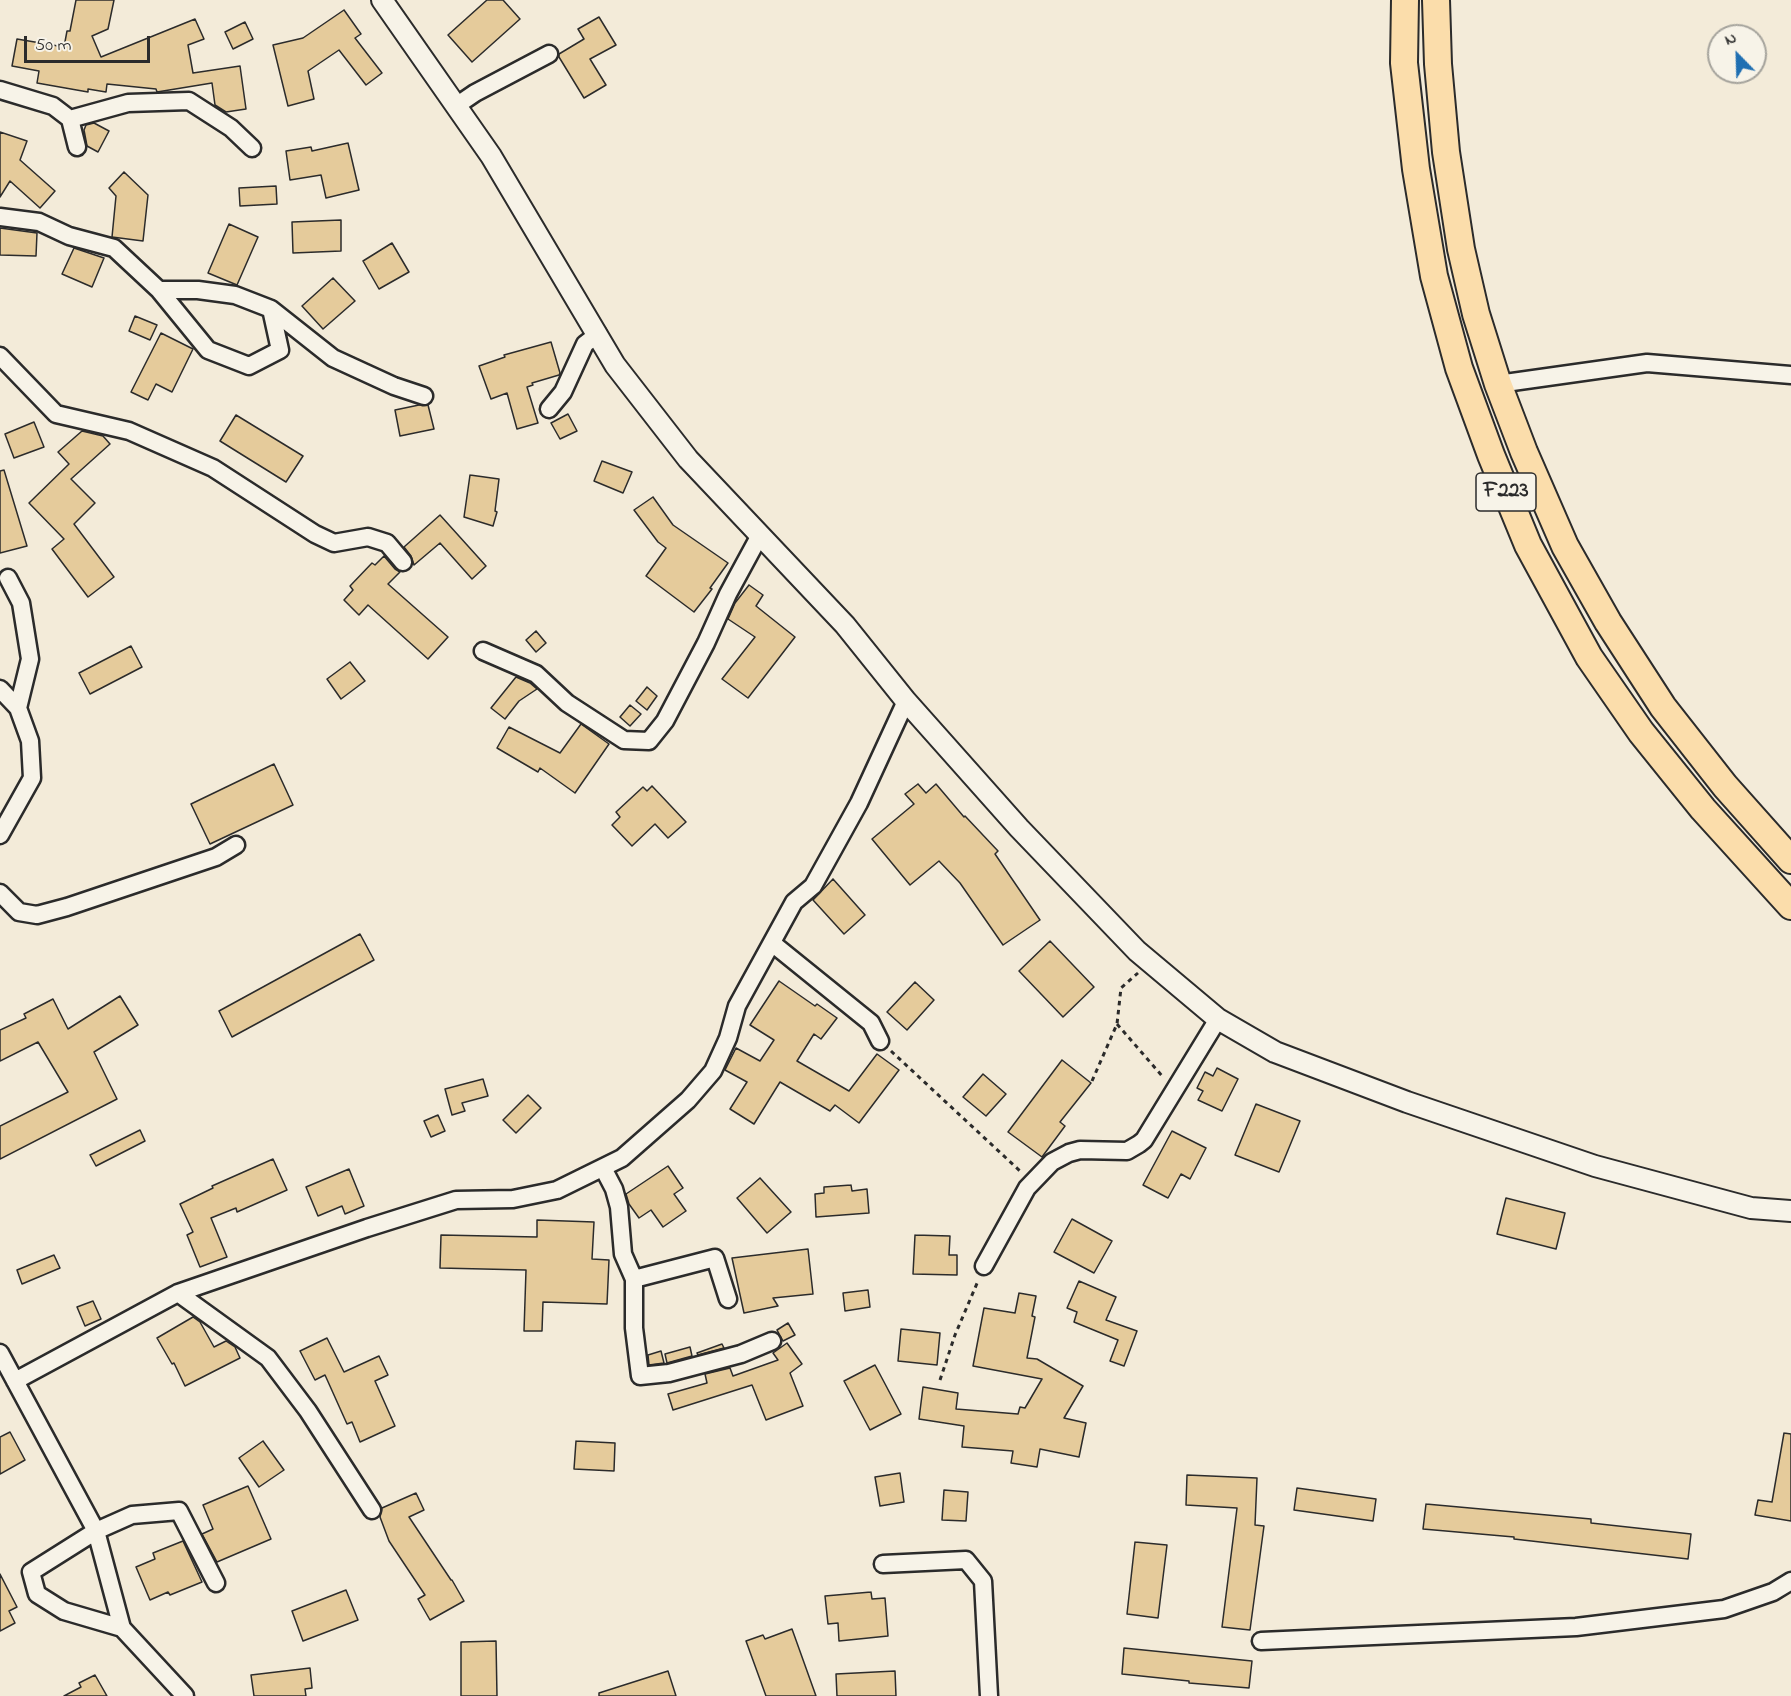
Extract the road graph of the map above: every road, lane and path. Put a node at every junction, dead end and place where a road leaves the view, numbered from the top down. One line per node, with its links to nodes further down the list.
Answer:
1 (382, 0): 6 (street)
2 (1405, 0): 30 (main road, F223)
3 (1436, 0): 16 (main road, F223)
4 (549, 54): 6 (street)
5 (0, 90): 7 (street)
6 (456, 106): 13 (street)
7 (70, 119): 8 (street); 9 (street)
8 (77, 147)
9 (252, 148)
10 (0, 217): 11 (street)
11 (159, 290): 12 (street); 12 (street)
12 (271, 309): 17 (street)
13 (598, 334): 18 (street); 19 (street)
14 (0, 356): 20 (street)
15 (1791, 375): 16 (street)
16 (1498, 384): 28 (main road, F223)
17 (424, 396)
18 (549, 409)
19 (760, 535): 22 (street); 24 (street)
20 (403, 562)
21 (8, 578): 25 (street)
22 (483, 651)
23 (0, 688): 25 (street)
24 (906, 701): 31 (street); 32 (street)
25 (18, 708): 26 (street)
26 (0, 835)
27 (236, 845): 29 (street)
28 (1791, 860)
29 (0, 893)
30 (1791, 906)
31 (772, 943): 35 (street); 38 (street)
32 (1151, 963): 33 (street); 34 (path)
33 (1218, 1019): 37 (street); 40 (street)
34 (1117, 1024): 36 (path); 37 (path)
35 (880, 1041): 39 (path)
36 (1092, 1081)
37 (1174, 1090): 39 (street)
38 (603, 1168): 42 (street); 43 (street)
39 (1033, 1182): 41 (street)
40 (1791, 1211)
41 (984, 1266): 47 (path)
42 (634, 1278): 44 (street); 45 (street)
43 (178, 1293): 48 (street); 49 (street)
44 (728, 1299)
45 (772, 1341)
46 (0, 1353): 48 (street)
47 (940, 1380)
48 (15, 1381): 50 (street)
49 (372, 1510)
50 (96, 1531): 53 (street); 54 (street); 54 (street)
51 (883, 1563): 57 (street)
52 (1791, 1581): 55 (street)
53 (216, 1583)
54 (122, 1628): 56 (street)
55 (1261, 1641)
56 (185, 1696)
57 (989, 1696)

